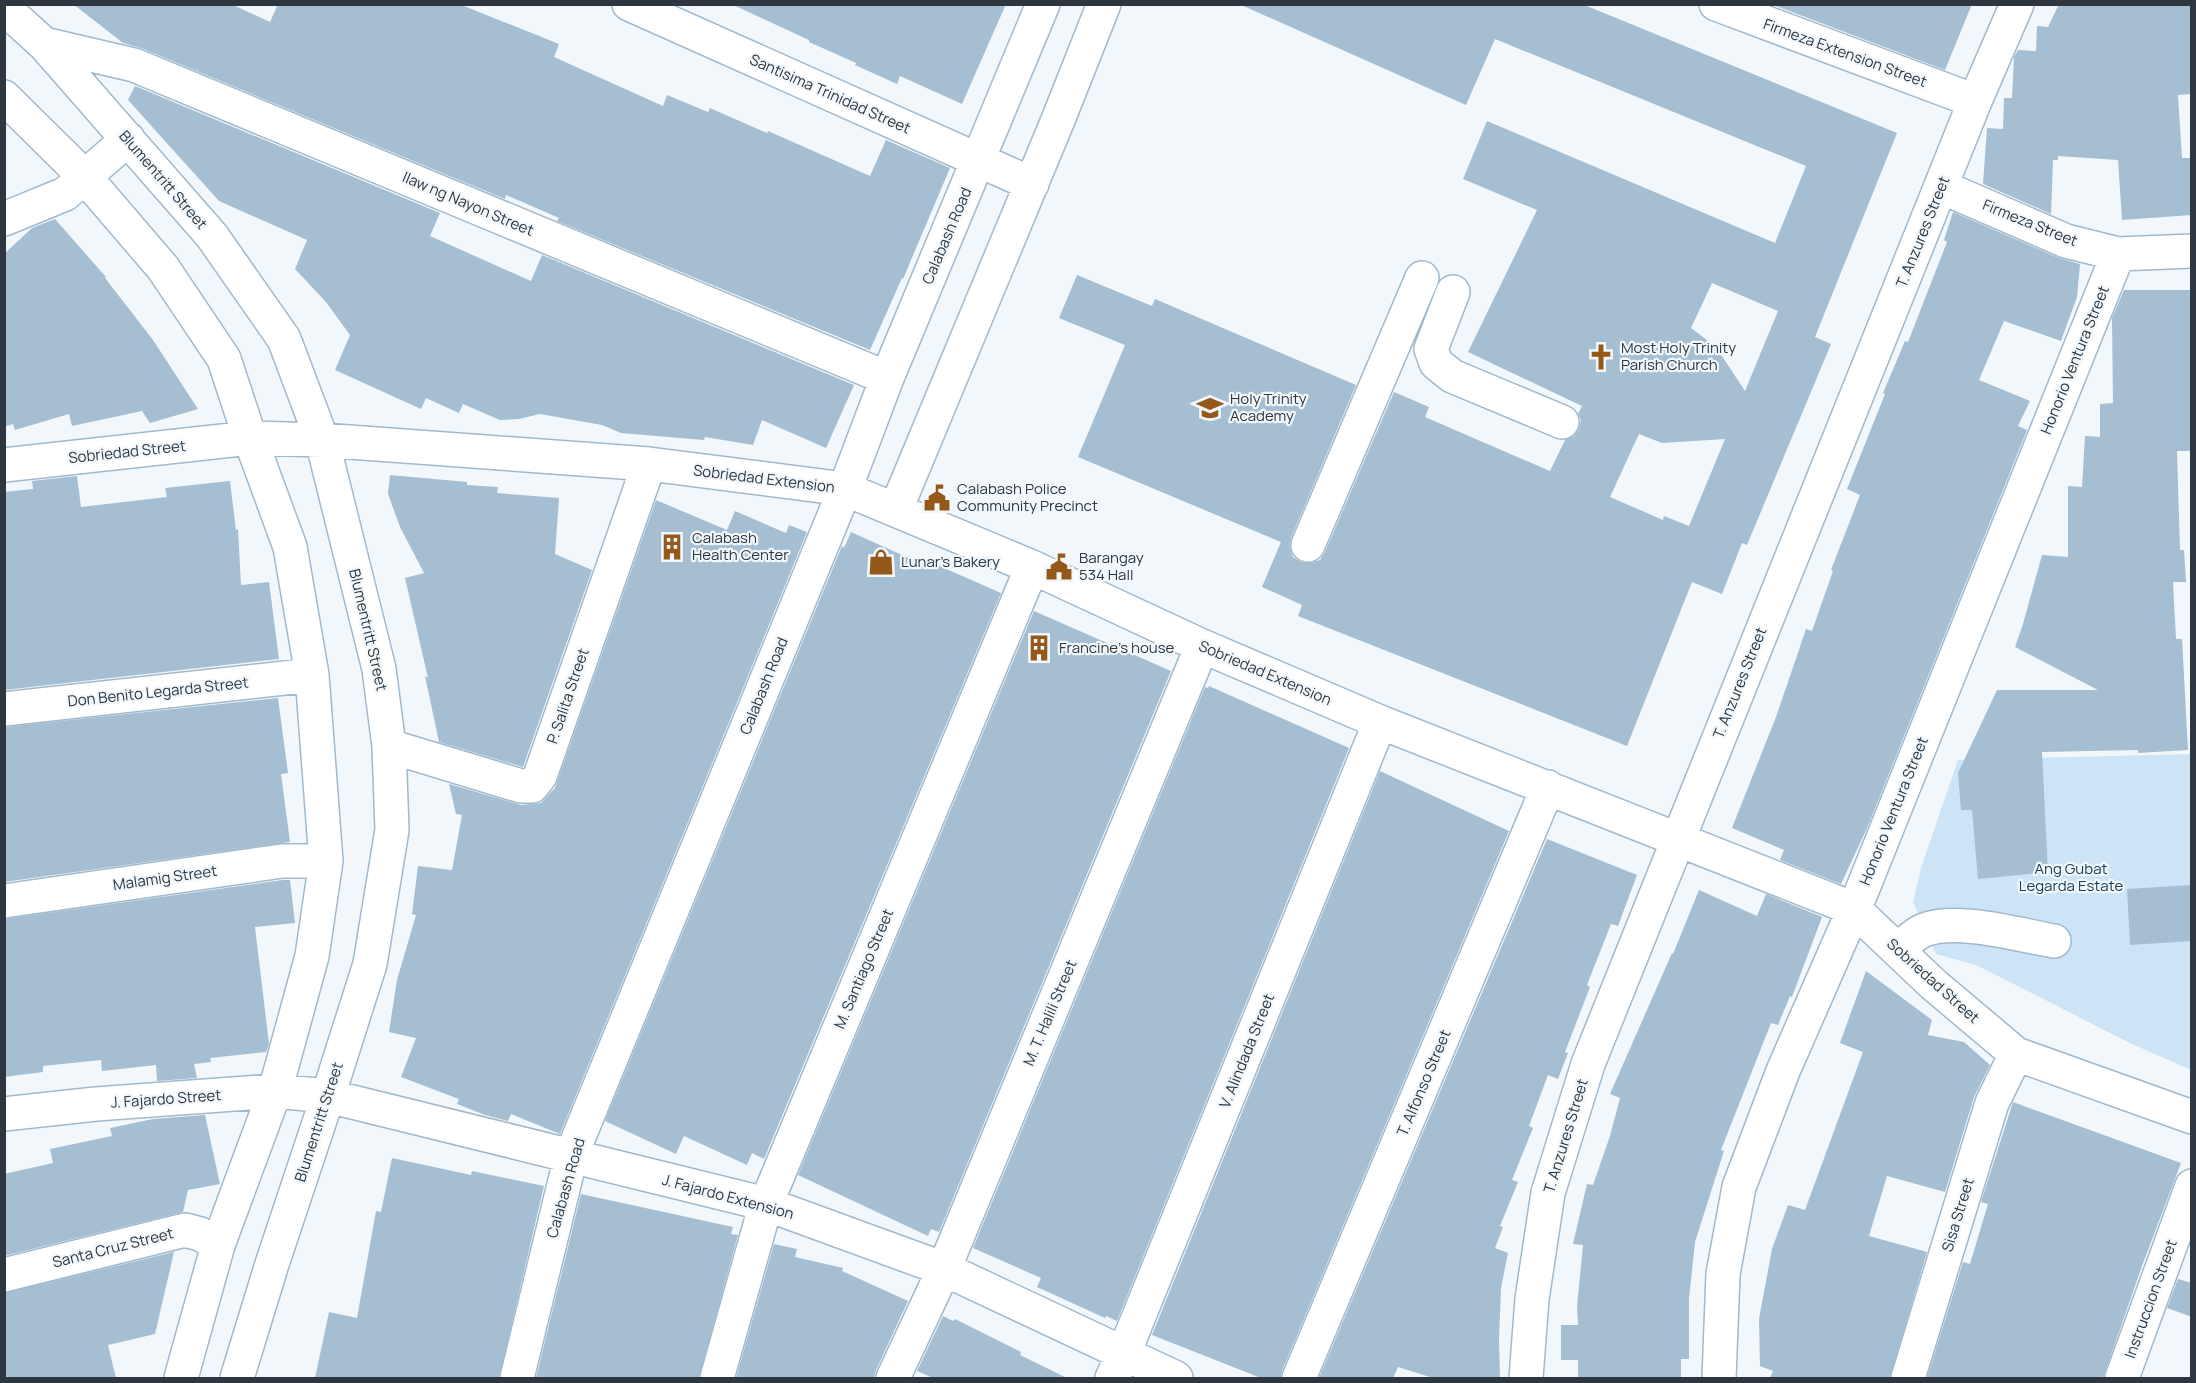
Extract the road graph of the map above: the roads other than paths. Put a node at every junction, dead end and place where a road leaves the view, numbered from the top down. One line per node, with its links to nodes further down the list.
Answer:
1 (629, 4): 12 (street, Santisima Trinidad Street)
2 (1043, 4): 12 (street, Calabash Road)
3 (1104, 4): 14 (street)
4 (1716, 4): 7 (street, Firmeza Extension Street)
5 (2017, 4): 10 (street, T. Anzures Street)
6 (4, 8): 8 (street, Blumentritt Street)
7 (1775, 15): 10 (street, Firmeza Extension Street)
8 (44, 44): 11 (street, Blumentritt Street); 21 (street, Ilaw ng Nayon Street)
9 (4, 97): 13 (street)
10 (1974, 101): 15 (street, T. Anzures Street)
11 (128, 139): 13 (street); 24 (street, Blumentritt Street)
12 (978, 160): 14 (street, Santisima Trinidad Street); 21 (street, Calabash Road)
13 (85, 177): 16 (street); 23 (street)
14 (1032, 184): 28 (street)
15 (1942, 187): 18 (street, Firmeza Street); 37 (street, T. Anzures Street)
16 (4, 219)
17 (2192, 251): 18 (street, Firmeza Street)
18 (2118, 254): 40 (street, Honorio Ventura Street)
19 (1422, 278): 29 (street)
20 (1453, 292): 22 (street)
21 (887, 378): 27 (street, Calabash Road)
22 (1562, 422)
23 (250, 438): 24 (street, Sobriedad Extension); 26 (street, Sobriedad Street); 32 (street)
24 (322, 440): 25 (street, Sobriedad Extension); 35 (street, Blumentritt Street)
25 (649, 464): 27 (street, Sobriedad Extension); 35 (street, P. Salita Street)
26 (4, 465)
27 (845, 489): 28 (street, Sobriedad Extension); 48 (street, Calabash Road)
28 (896, 509): 30 (street, Sobriedad Extension)
29 (1308, 545)
30 (1032, 567): 31 (street, Sobriedad Extension); 50 (street, M. Santiago Street)
31 (1202, 646): 34 (street, Sobriedad Extension); 52 (street, M. T. Halili Street)
32 (312, 675): 33 (street, Don Benito Legarda Street); 38 (street)
33 (4, 709)
34 (1380, 722): 36 (street, Sobriedad Extension); 54 (street, V. Alindada Street)
35 (389, 746): 45 (street, Blumentritt Street)
36 (1548, 787): 37 (street, Sobriedad Extension); 61 (street, T. Alfonso Street)
37 (1676, 840): 40 (street, Sobriedad Street); 62 (street, T. Anzures Street)
38 (326, 861): 39 (street, Malamig Street); 44 (street)
39 (4, 901)
40 (1854, 909): 42 (street, Sobriedad Street); 63 (street, Honorio Ventura Street)
41 (2054, 941): 42 (street)
42 (1897, 950): 43 (street, Sobriedad Street)
43 (2016, 1054): 47 (street, Sobriedad Street); 64 (street, Sisa Street)
44 (275, 1091): 45 (street, J. Fajardo Street); 46 (street, J. Fajardo Street); 51 (street)
45 (328, 1096): 48 (street, J. Fajardo Extension); 56 (street, Blumentritt Street)
46 (4, 1114)
47 (2192, 1117)
48 (571, 1156): 50 (street, J. Fajardo Extension); 57 (street, Calabash Road)
49 (2192, 1186): 65 (street, Instruccion Street)
50 (766, 1204): 52 (street, J. Fajardo Extension); 58 (street, M. Santiago Street)
51 (218, 1245): 53 (street, Santa Cruz Street); 55 (street)
52 (945, 1269): 54 (street, J. Fajardo Extension); 59 (street, M. T. Halili Street)
53 (4, 1275)
54 (1118, 1366): 60 (street, J. Fajardo Extension)
55 (181, 1378)
56 (237, 1378)
57 (517, 1378)
58 (717, 1378)
59 (893, 1378)
60 (1176, 1378)
61 (1299, 1378)
62 (1526, 1378)
63 (1719, 1378)
64 (1908, 1378)
65 (2122, 1378)

